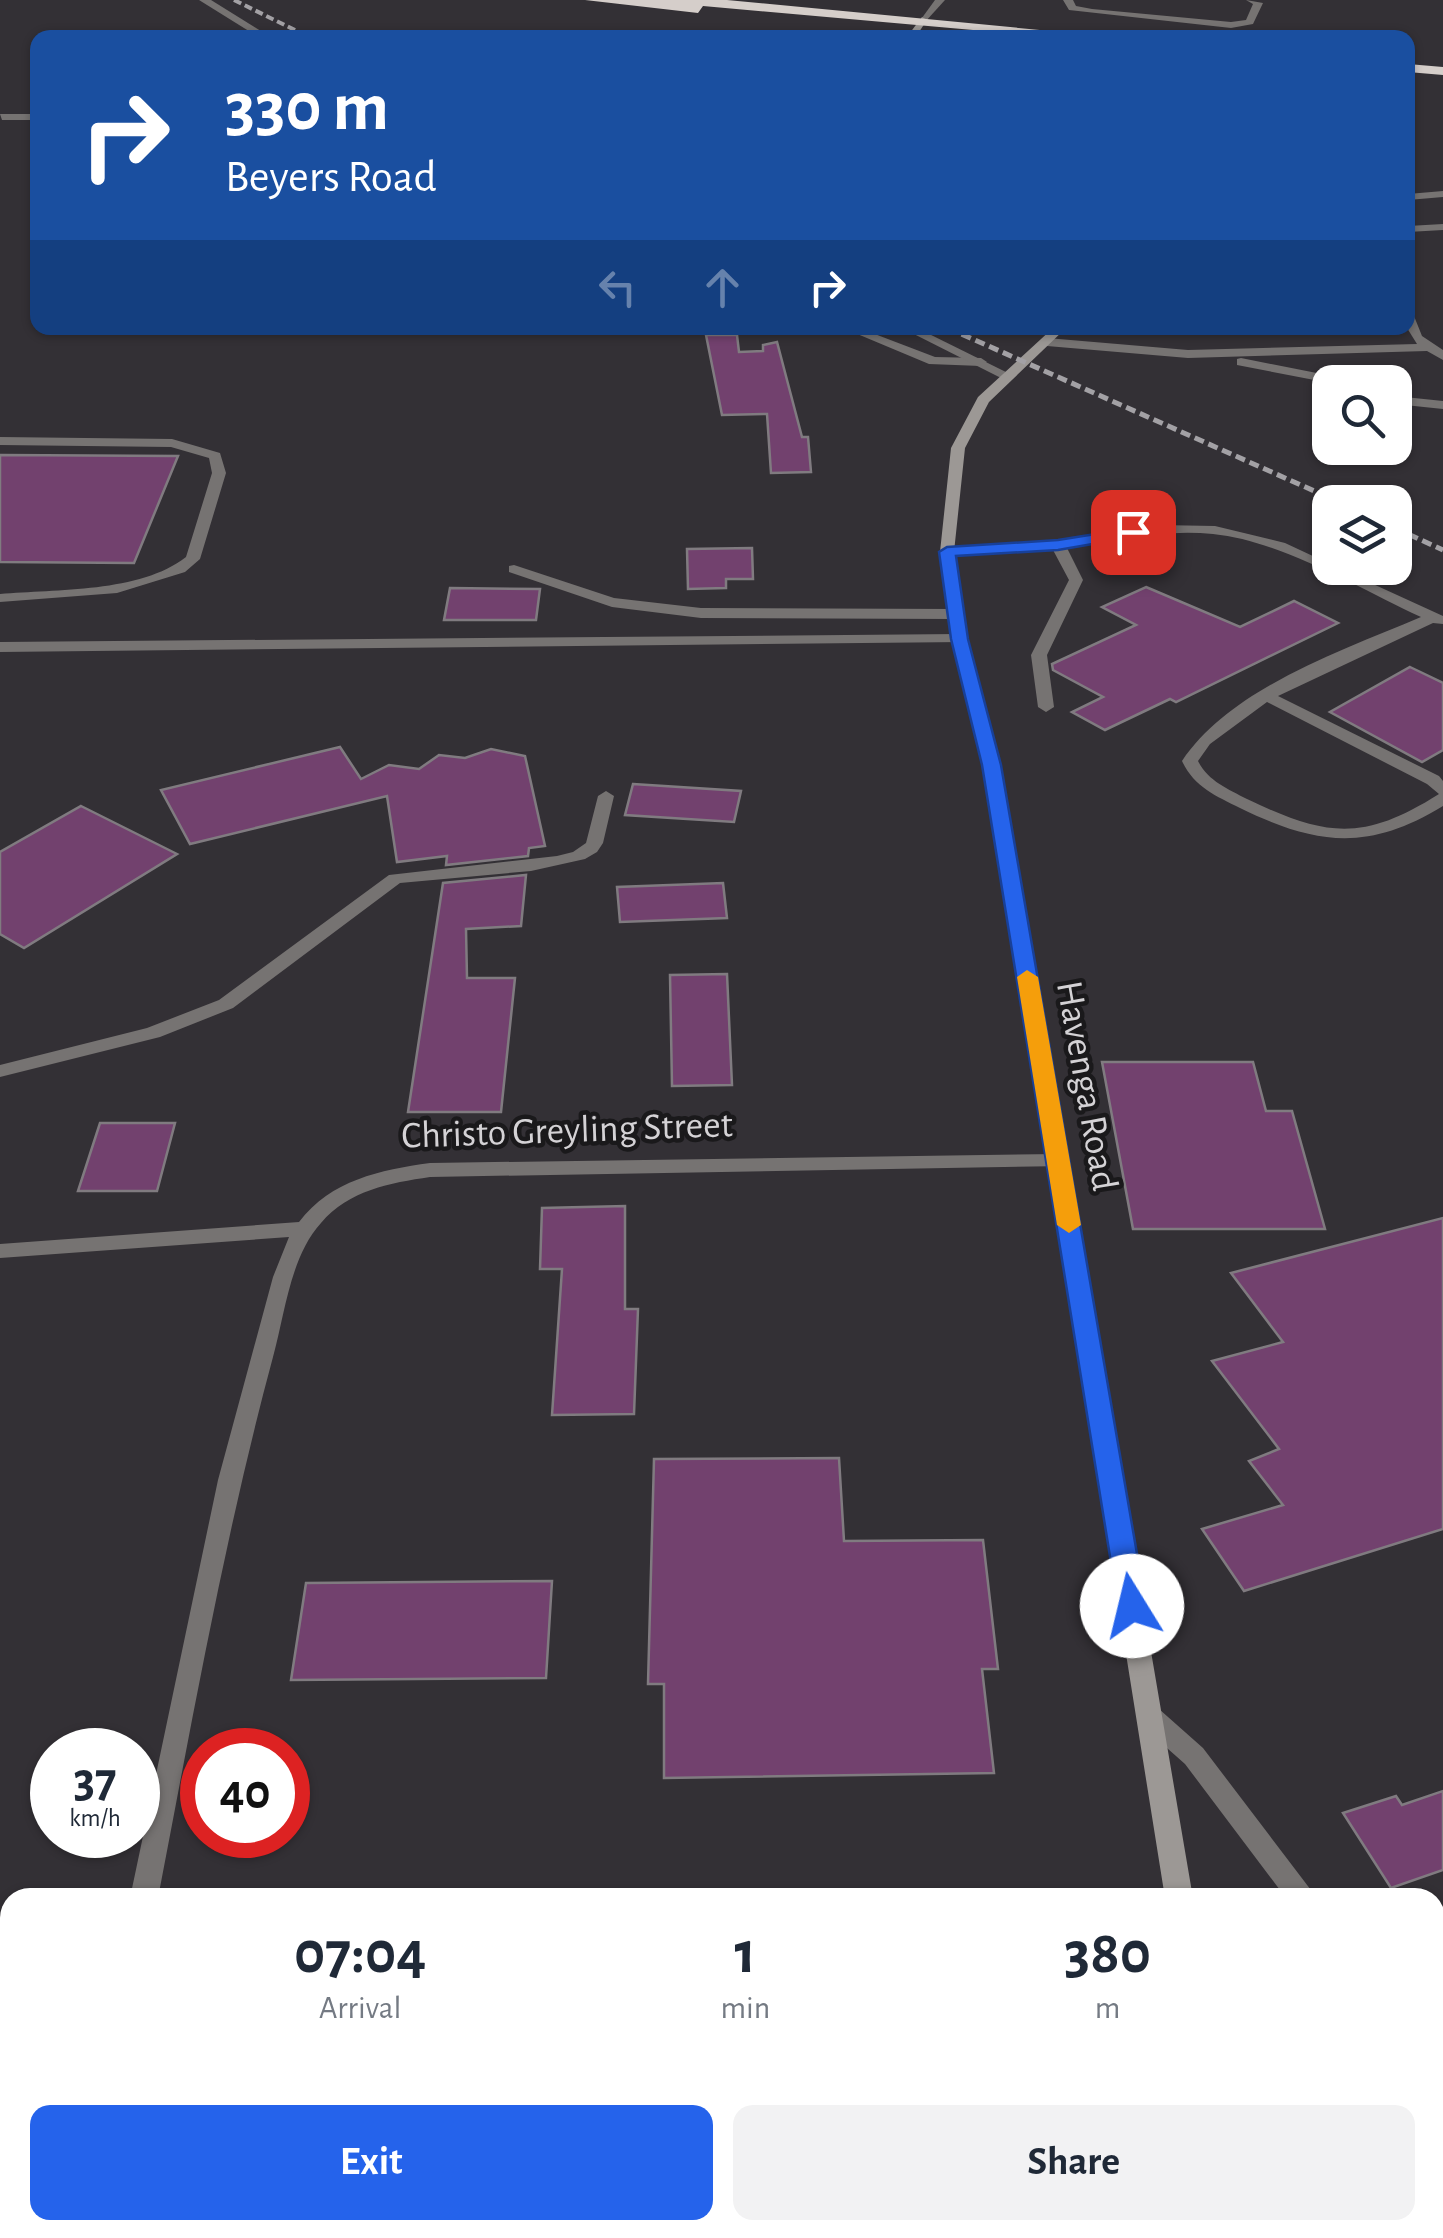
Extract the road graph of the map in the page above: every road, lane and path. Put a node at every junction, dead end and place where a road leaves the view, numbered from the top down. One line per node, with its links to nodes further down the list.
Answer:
1 (204, 0): 11 (street)
2 (592, 0): 9 (highway)
3 (678, 0): 9 (highway)
4 (932, 0): 9 (highway)
5 (940, 0): 10 (street)
6 (1068, 0): 7 (street)
7 (1251, 0)
8 (959, 2): 14 (highway)
9 (835, 17): 10 (highway); 12 (highway)
10 (916, 29): 13 (highway)
11 (255, 30)
12 (862, 30)
13 (941, 30)
14 (1009, 30)
15 (1415, 69): 16 (highway)
16 (1443, 71)
17 (2, 117): 18 (street)
18 (30, 117)
19 (1443, 194): 20 (street)
20 (1415, 196)
21 (1443, 227): 22 (street)
22 (1415, 229)
23 (1415, 333): 27 (street)
24 (867, 335): 30 (street)
25 (923, 335): 30 (street)
26 (1054, 335): 28 (street); 32 (street, Havenga Road)
27 (1426, 347): 28 (street); 29 (street)
28 (1188, 354): 31 (street)
29 (1443, 356)
30 (981, 362): 32 (street)
31 (1312, 375)
32 (1008, 376): 37 (street, Havenga Road)
33 (1412, 402): 34 (street)
34 (1443, 405)
35 (0, 441): 39 (street)
36 (1058, 545): 37 (street); 41 (street); 45 (street)
37 (947, 552): 40 (street, Havenga Road)
38 (514, 569): 40 (street)
39 (0, 598)
40 (955, 614): 42 (street, Havenga Road)
41 (1438, 619): 44 (street)
42 (959, 639): 43 (street); 49 (street, Havenga Road)
43 (0, 646)
44 (1265, 695): 46 (street); 46 (street)
45 (1046, 707)
46 (1443, 794)
47 (606, 796): 48 (street)
48 (0, 1071)
49 (1058, 1161): 50 (street, Christo Greyling Street); 52 (street, Havenga Road)
50 (305, 1228): 51 (street); 53 (street, Christo Greyling Street)
51 (0, 1250)
52 (1150, 1718): 54 (street, Havenga Road); 55 (street)
53 (146, 1888)
54 (1177, 1888)
55 (1296, 1888)

